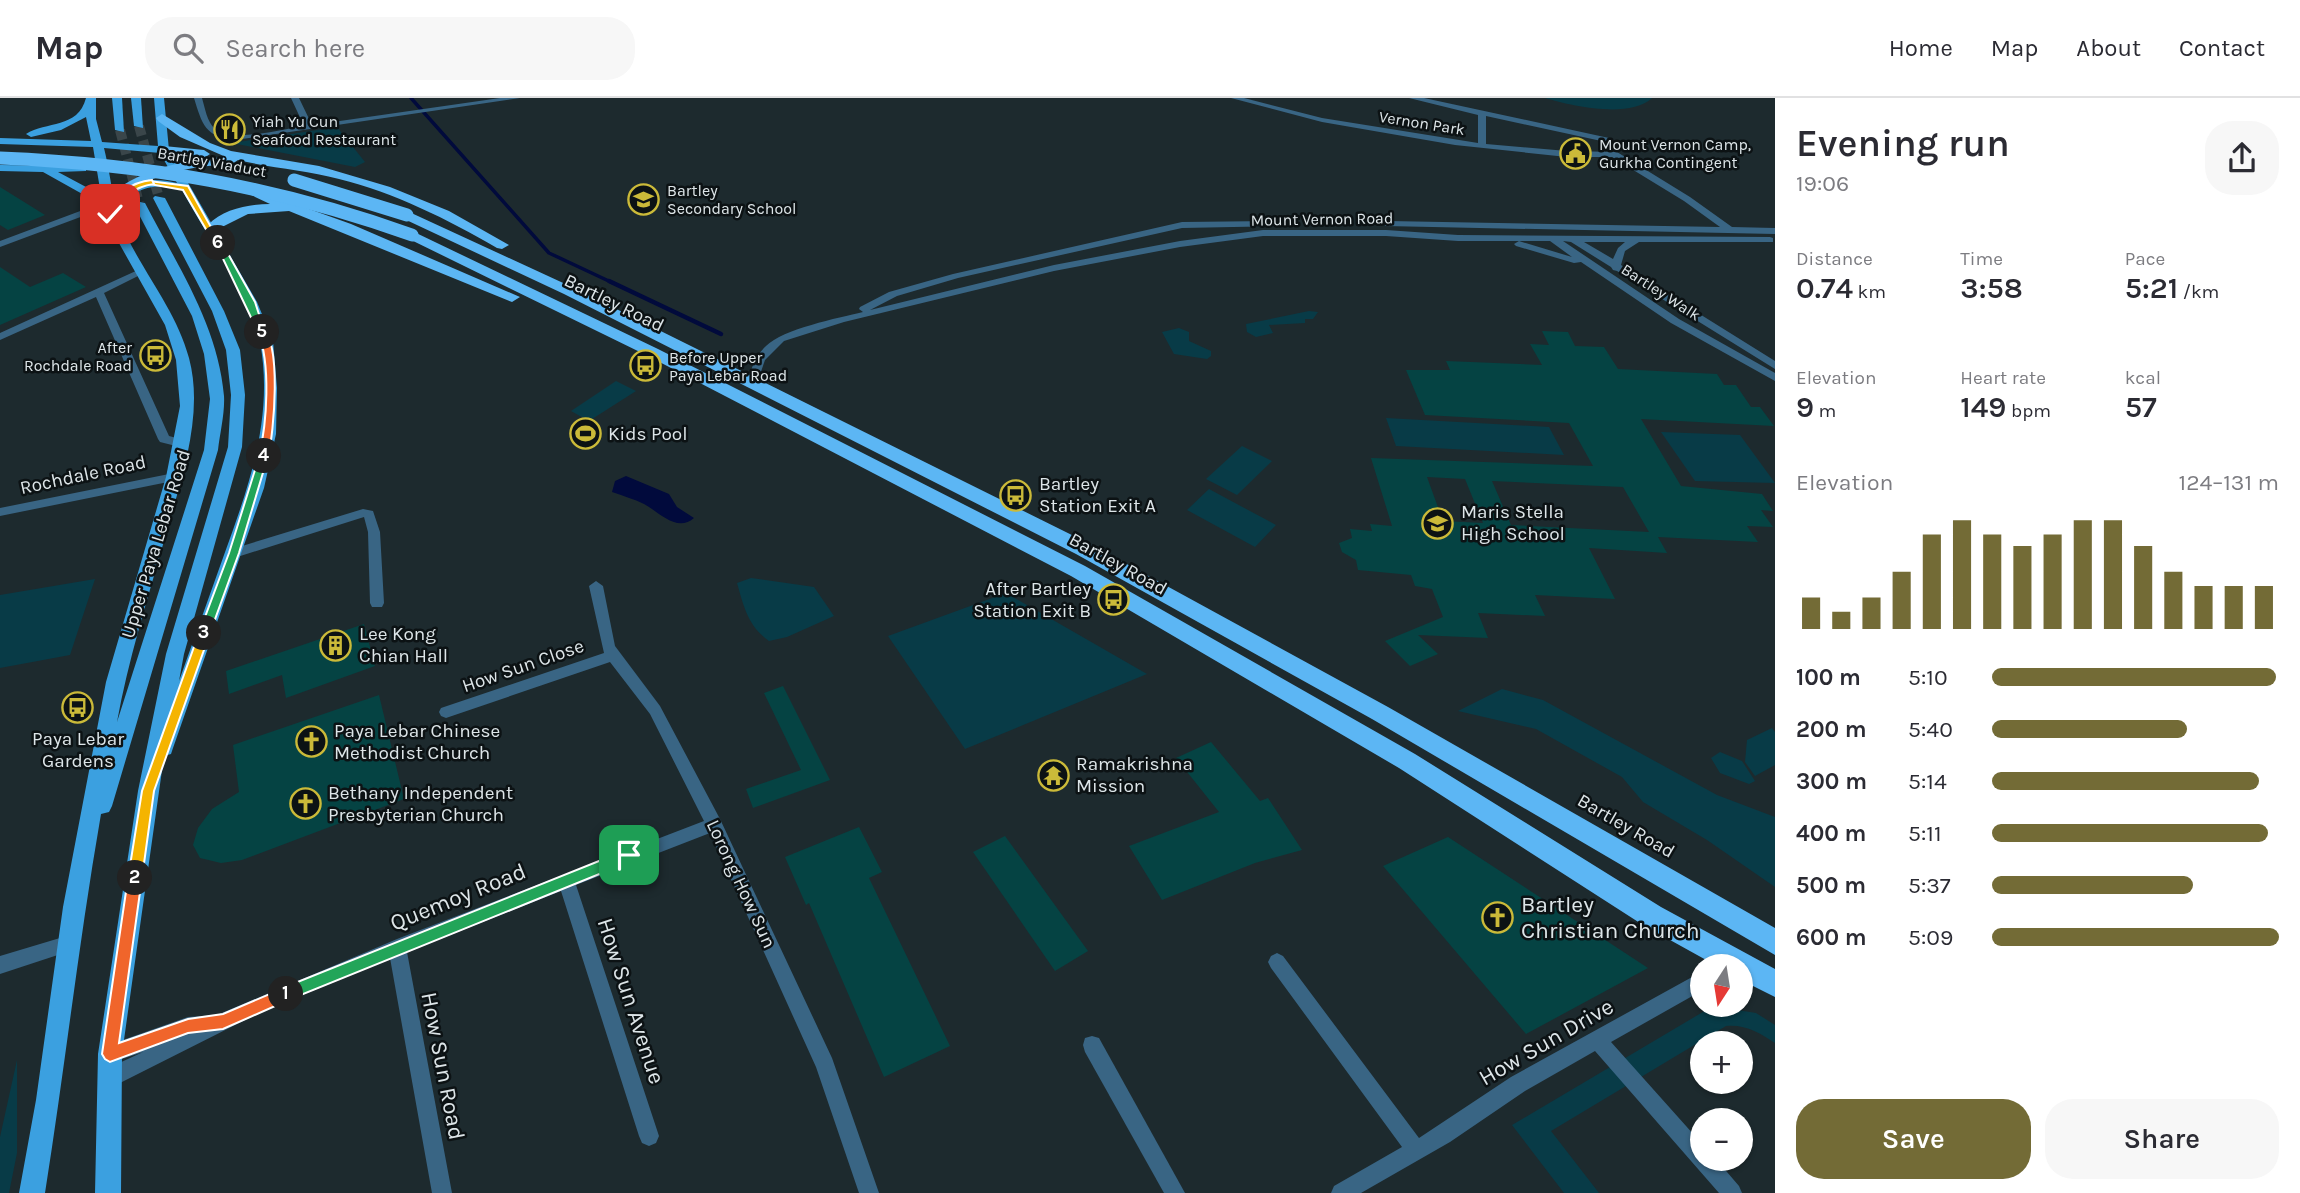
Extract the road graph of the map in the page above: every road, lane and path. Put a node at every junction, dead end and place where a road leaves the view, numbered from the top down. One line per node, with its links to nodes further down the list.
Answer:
1 (117, 98): 15 (main road)
2 (136, 98): 13 (main road)
3 (159, 98): 12 (main road)
4 (198, 98): 14 (street)
5 (295, 98): 14 (street)
6 (516, 98): 10 (street)
7 (1235, 98): 19 (street, Vernon Park)
8 (1413, 98): 11 (street)
9 (91, 99): 16 (main road); 18 (main road, Upper Paya Lebar Road)
10 (467, 101): 14 (street)
11 (1482, 113): 17 (street); 19 (street, Vernon Park)
12 (162, 118): 21 (main road); 23 (highway)
13 (139, 126)
14 (309, 127)
15 (120, 130)
16 (0, 140): 18 (main road)
17 (1606, 140)
18 (96, 144): 21 (main road); 27 (main road, Upper Paya Lebar Road)
19 (1482, 147): 39 (street, Vernon Park)
20 (0, 150): 35 (highway, Bartley Viaduct, bridge)
21 (164, 150): 23 (highway); 29 (main road)
22 (0, 158): 41 (highway, Bartley Viaduct, bridge)
23 (248, 159): 24 (highway); 29 (highway)
24 (280, 164): 30 (highway); 52 (highway)
25 (23, 167): 26 (main road); 27 (main road); 33 (main road)
26 (0, 168)
27 (104, 170): 28 (main road); 33 (main road, Upper Paya Lebar Road)
28 (148, 175): 29 (highway); 33 (highway)
29 (179, 178): 30 (highway); 33 (main road); 42 (main road)
30 (236, 189): 34 (highway)
31 (159, 198): 68 (main road)
32 (139, 202): 71 (main road, Upper Paya Lebar Road)
33 (108, 207): 48 (street); 51 (main road, Upper Paya Lebar Road)
34 (313, 214): 42 (highway); 55 (highway)
35 (407, 215): 52 (highway, Bartley Road)
36 (1534, 226): 37 (street, Mount Vernon Road); 38 (street, Mount Vernon Road); 44 (street, Bartley Walk)
37 (1552, 226): 39 (street, Mount Vernon Road); 45 (street, Bartley Walk)
38 (1260, 228): 43 (street, Mount Vernon Road); 54 (street, Mount Vernon Road); 54 (street, Mount Vernon Road)
39 (1728, 230): 40 (street); 47 (street)
40 (1775, 230)
41 (412, 234): 55 (highway, Bartley Road)
42 (213, 235): 63 (main road)
43 (1485, 238): 44 (street, Mount Vernon Road); 49 (street)
44 (1551, 238): 45 (street, Mount Vernon Road); 49 (street, Bartley Walk)
45 (1572, 239): 46 (street, Mount Vernon Road); 50 (street, Bartley Walk)
46 (1637, 239): 47 (street, Mount Vernon Road); 50 (street)
47 (1773, 240)
48 (0, 244)
49 (1595, 267): 58 (street, Bartley Walk)
50 (1616, 268): 57 (street, Bartley Walk)
51 (141, 272): 53 (street); 60 (main road, Upper Paya Lebar Road)
52 (569, 290): 59 (highway, Bartley Road)
53 (98, 291): 56 (street); 60 (street, Upper Paya Lebar Road)
54 (841, 320): 59 (street, Mount Vernon Road)
55 (619, 335): 75 (highway, Bartley Road)
56 (0, 337)
57 (1775, 366)
58 (1775, 378)
59 (752, 384): 72 (highway, Bartley Road)
60 (180, 443): 61 (main road, Upper Paya Lebar Road)
61 (174, 477): 62 (street, Rochdale Road); 71 (main road, Upper Paya Lebar Road)
62 (0, 512)
63 (234, 553): 65 (street); 68 (main road)
64 (596, 586): 66 (street, Lorong How Sun)
65 (377, 603)
66 (613, 655): 67 (street, How Sun Close); 69 (street, Lorong How Sun)
67 (446, 712)
68 (148, 791): 83 (main road)
69 (714, 824): 70 (street, Quemoy Road); 89 (street, Lorong How Sun)
70 (566, 880): 74 (street, Quemoy Road); 84 (street, How Sun Avenue)
71 (74, 907): 73 (main road, Upper Paya Lebar Road)
72 (1775, 942)
73 (70, 943): 77 (street); 86 (main road, Upper Paya Lebar Road)
74 (397, 947): 83 (street, Quemoy Road); 88 (street, How Sun Road)
75 (1714, 954)
76 (1277, 961): 85 (street)
77 (0, 965)
78 (1754, 974): 79 (highway, Bartley Road)
79 (1775, 984)
80 (1690, 987): 81 (street, How Sun Drive)
81 (1597, 1040): 85 (street, How Sun Drive); 92 (street)
82 (1092, 1045): 90 (street)
83 (110, 1066): 87 (main road)
84 (649, 1136)
85 (1416, 1150): 91 (street, How Sun Drive)
86 (32, 1193)
87 (108, 1193)
88 (442, 1193)
89 (869, 1193)
90 (1175, 1193)
91 (1341, 1193)
92 (1732, 1193)

